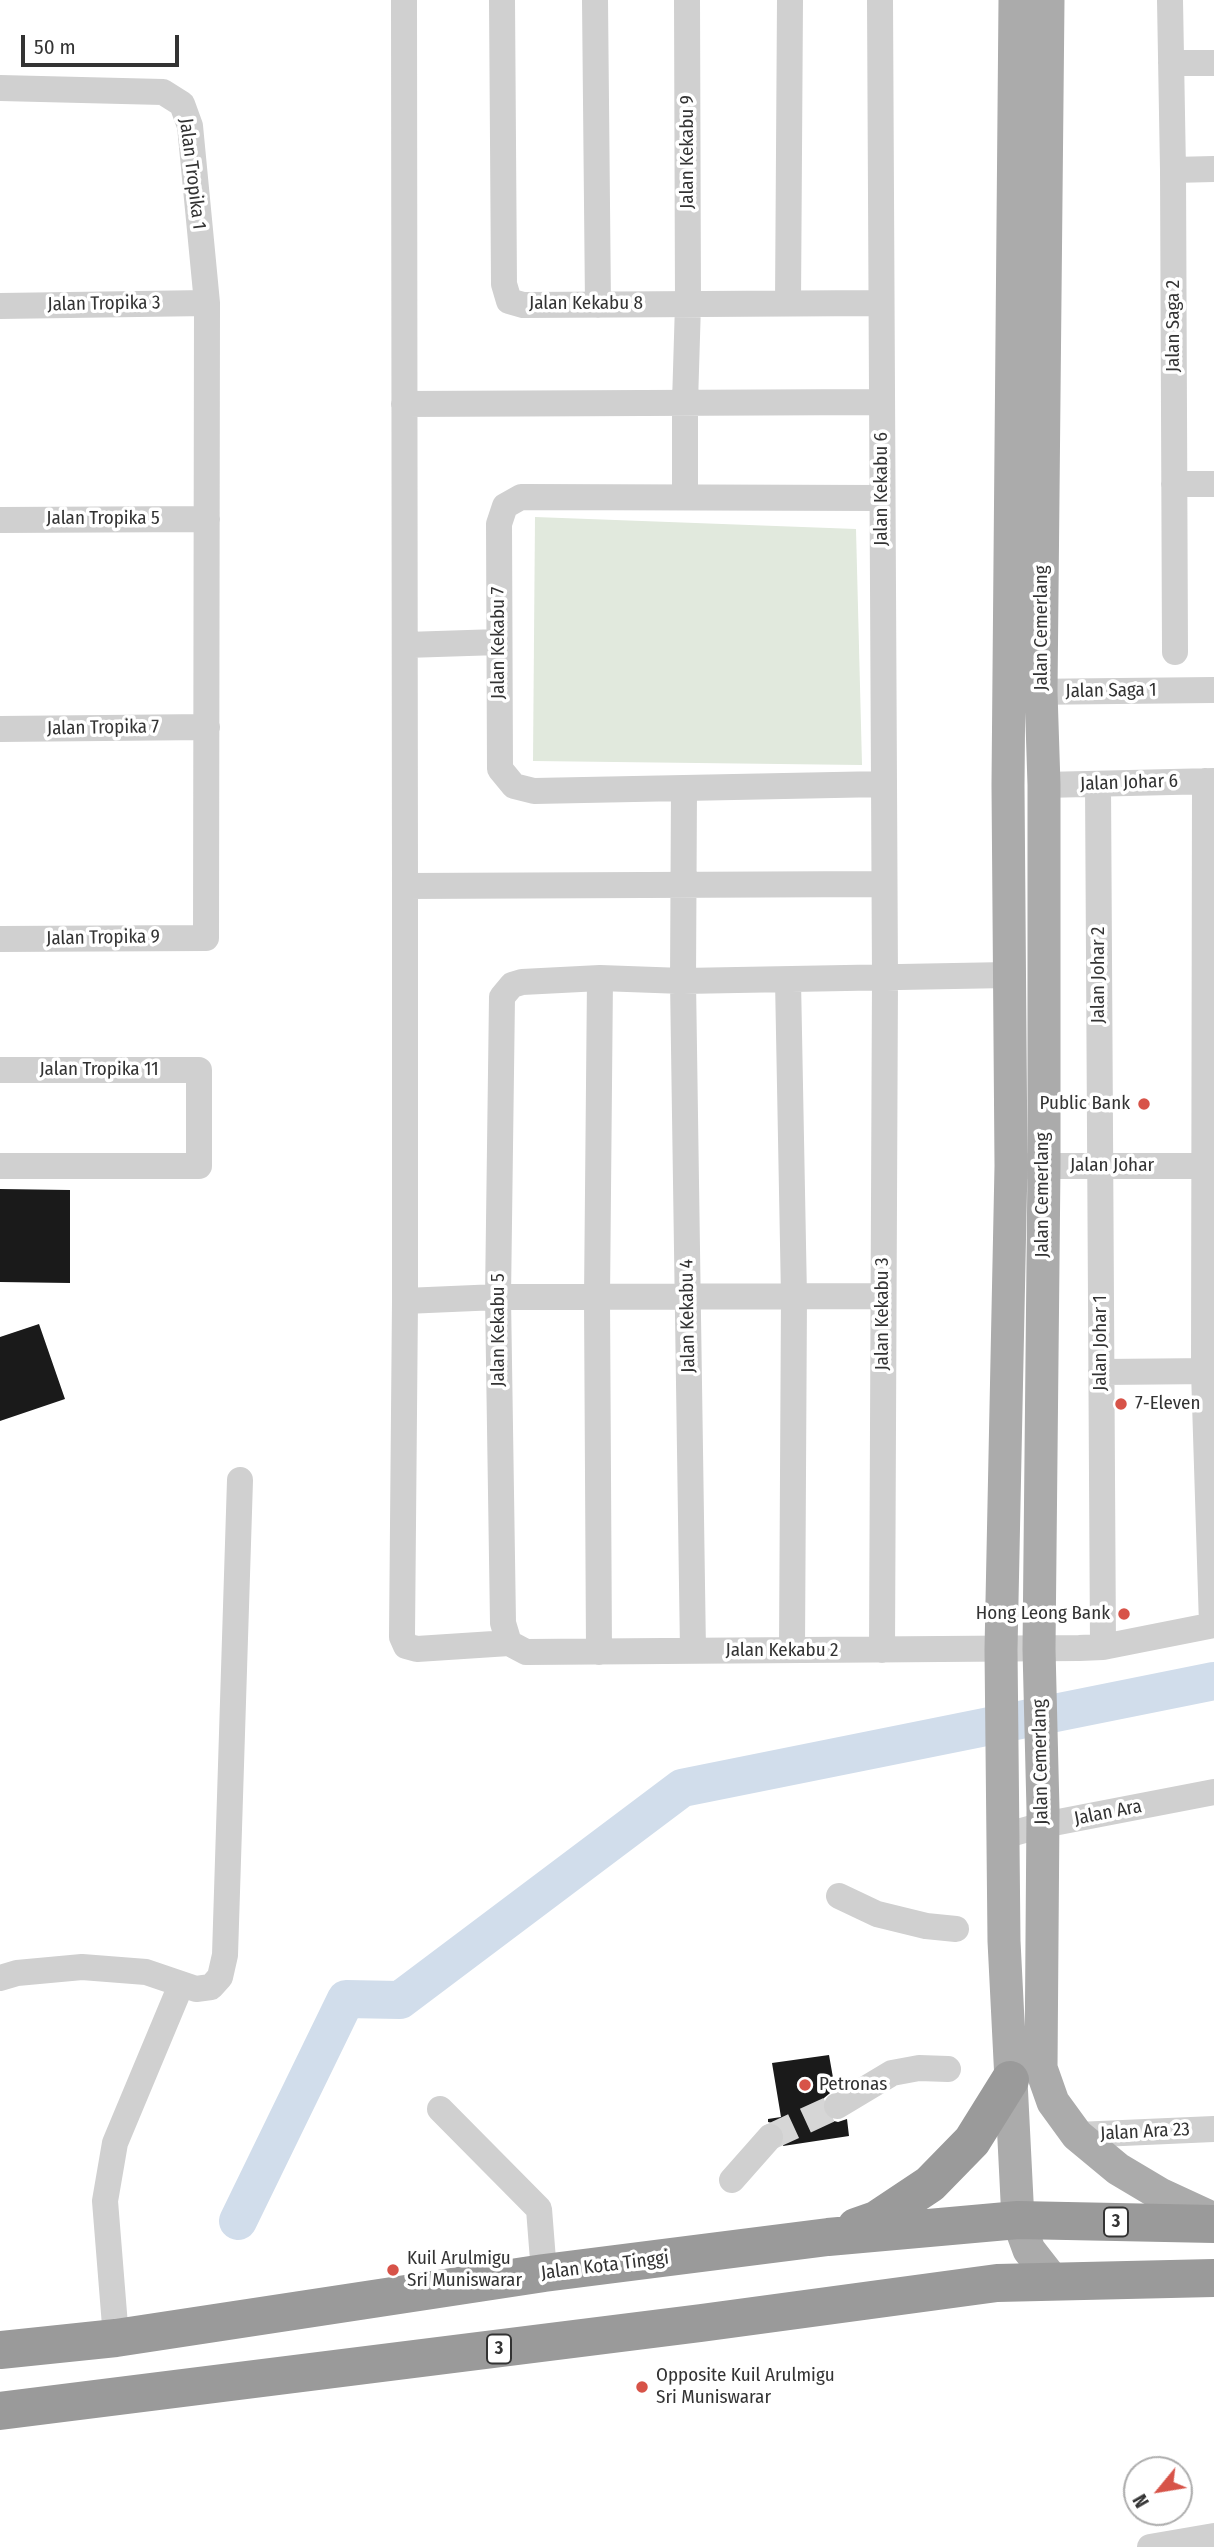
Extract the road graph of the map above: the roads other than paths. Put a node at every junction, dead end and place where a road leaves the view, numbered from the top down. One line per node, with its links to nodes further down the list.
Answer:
1 (404, 0): 23 (street)
2 (502, 0): 19 (street, Jalan Kekabu 8)
3 (595, 0): 19 (street)
4 (687, 0): 18 (street, Jalan Kekabu 9)
5 (790, 0): 16 (street)
6 (880, 0): 17 (street, Jalan Kekabu 6)
7 (1014, 0): 34 (main road, Jalan Cemerlang)
8 (1048, 0): 34 (main road, Jalan Cemerlang)
9 (1170, 0): 10 (street, Jalan Saga 2)
10 (1171, 63): 11 (street); 14 (street, Jalan Saga 2)
11 (1214, 63)
12 (0, 88): 15 (street, Jalan Tropika 1)
13 (1214, 169): 14 (street)
14 (1173, 170): 24 (street, Jalan Saga 2)
15 (207, 303): 20 (street, Jalan Tropika 3); 28 (street)
16 (788, 303): 17 (street, Jalan Kekabu 8); 18 (street, Jalan Kekabu 8)
17 (881, 303): 21 (street, Jalan Kekabu 6)
18 (688, 304): 19 (street, Jalan Kekabu 8); 22 (street, Jalan Kekabu 9)
19 (598, 305)
20 (0, 306)
21 (882, 402): 22 (street); 27 (street, Jalan Kekabu 6)
22 (685, 403): 23 (street); 26 (street, Jalan Kekabu 9)
23 (404, 404): 31 (street)
24 (1174, 484): 25 (street); 32 (street, Jalan Saga 2)
25 (1214, 484)
26 (685, 497): 27 (street, Jalan Kekabu 7); 30 (street, Jalan Kekabu 7)
27 (882, 498): 38 (street, Jalan Kekabu 6)
28 (207, 519): 29 (street, Jalan Tropika 5); 35 (street)
29 (0, 520)
30 (499, 642): 31 (street); 41 (street, Jalan Kekabu 7)
31 (406, 645): 44 (street)
32 (1175, 652)
33 (1214, 690): 34 (street, Jalan Saga 1)
34 (1025, 692): 40 (main road, Jalan Cemerlang); 46 (main road, Jalan Cemerlang)
35 (207, 727): 36 (street, Jalan Tropika 7); 45 (street, Jalan Tropika 9)
36 (0, 729)
37 (1209, 781): 39 (street, Jalan Johar 6); 56 (street)
38 (884, 784): 41 (street, Jalan Kekabu 7); 43 (street, Jalan Kekabu 6)
39 (1098, 784): 40 (street, Jalan Johar 6); 55 (street, Jalan Johar 2)
40 (1044, 785): 52 (main road, Jalan Cemerlang)
41 (684, 788): 42 (street, Jalan Kekabu 4)
42 (683, 883): 43 (street); 44 (street); 50 (street, Jalan Kekabu 4)
43 (884, 884): 48 (street, Jalan Kekabu 6)
44 (405, 886): 62 (street)
45 (0, 939)
46 (1008, 975): 48 (street); 54 (main road, Jalan Cemerlang)
47 (600, 978): 50 (street); 58 (street, Jalan Kekabu 5); 59 (street)
48 (885, 978): 49 (street); 57 (street, Jalan Kekabu 3)
49 (788, 980): 50 (street); 60 (street)
50 (683, 981): 61 (street, Jalan Kekabu 4)
51 (0, 1070): 53 (street, Jalan Tropika 11)
52 (1044, 1165): 54 (street, Jalan Johar); 55 (street, Jalan Johar); 73 (main road, Jalan Cemerlang)
53 (0, 1166)
54 (1011, 1166): 74 (main road, Jalan Cemerlang)
55 (1100, 1166): 56 (street, Jalan Johar); 64 (street, Jalan Johar 1)
56 (1210, 1166): 63 (street)
57 (883, 1296): 60 (street); 70 (street, Jalan Kekabu 3)
58 (498, 1297): 59 (street); 62 (street); 68 (street, Jalan Kekabu 5)
59 (597, 1297): 61 (street); 72 (street)
60 (794, 1297): 61 (street); 69 (street)
61 (687, 1298): 71 (street, Jalan Kekabu 4)
62 (405, 1301): 68 (street, Jalan Kekabu 2)
63 (1209, 1371): 64 (street); 66 (street)
64 (1101, 1372): 67 (street, Jalan Johar 1)
65 (240, 1480): 81 (street)
66 (1213, 1625): 67 (street)
67 (1103, 1647): 73 (street)
68 (517, 1648): 72 (street, Jalan Kekabu 2)
69 (792, 1650): 70 (street, Jalan Kekabu 2); 71 (street, Jalan Kekabu 2)
70 (882, 1650): 74 (street, Jalan Kekabu 2)
71 (693, 1651): 72 (street, Jalan Kekabu 2)
72 (599, 1652)
73 (1039, 1658): 74 (street, Jalan Kekabu 2); 76 (main road, Jalan Cemerlang)
74 (1001, 1661): 77 (main road, Jalan Cemerlang)
75 (1214, 1792): 76 (street, Jalan Ara)
76 (1043, 1817): 77 (street, Jalan Ara); 87 (main road, Jalan Cemerlang)
77 (1003, 1823): 83 (main road, Jalan Cemerlang)
78 (839, 1896): 79 (street)
79 (956, 1929)
80 (0, 1978): 81 (street)
81 (181, 1985): 96 (street)
82 (948, 2069): 84 (street)
83 (1010, 2080): 90 (main road, Jalan Cemerlang); 92 (highway)
84 (837, 2106)
85 (440, 2109): 93 (street)
86 (1214, 2129): 87 (street, Jalan Ara 23)
87 (1077, 2136): 91 (main road, Jalan Cemerlang)
88 (770, 2137): 89 (street)
89 (732, 2180)
90 (1018, 2220): 91 (highway, Jalan Kota Tinggi / 3); 92 (highway, Jalan Kota Tinggi / 3); 95 (main road, Jalan Cemerlang)
91 (1214, 2221)
92 (828, 2237): 93 (highway, Jalan Kota Tinggi / 3)
93 (544, 2273): 96 (highway, Jalan Kota Tinggi / 3)
94 (1214, 2278): 95 (highway, 3)
95 (1054, 2282): 98 (highway, 3)
96 (116, 2338): 97 (highway, Jalan Kota Tinggi / 3)
97 (0, 2350)
98 (0, 2411)
99 (1214, 2536): 100 (street)
100 (1150, 2547)

